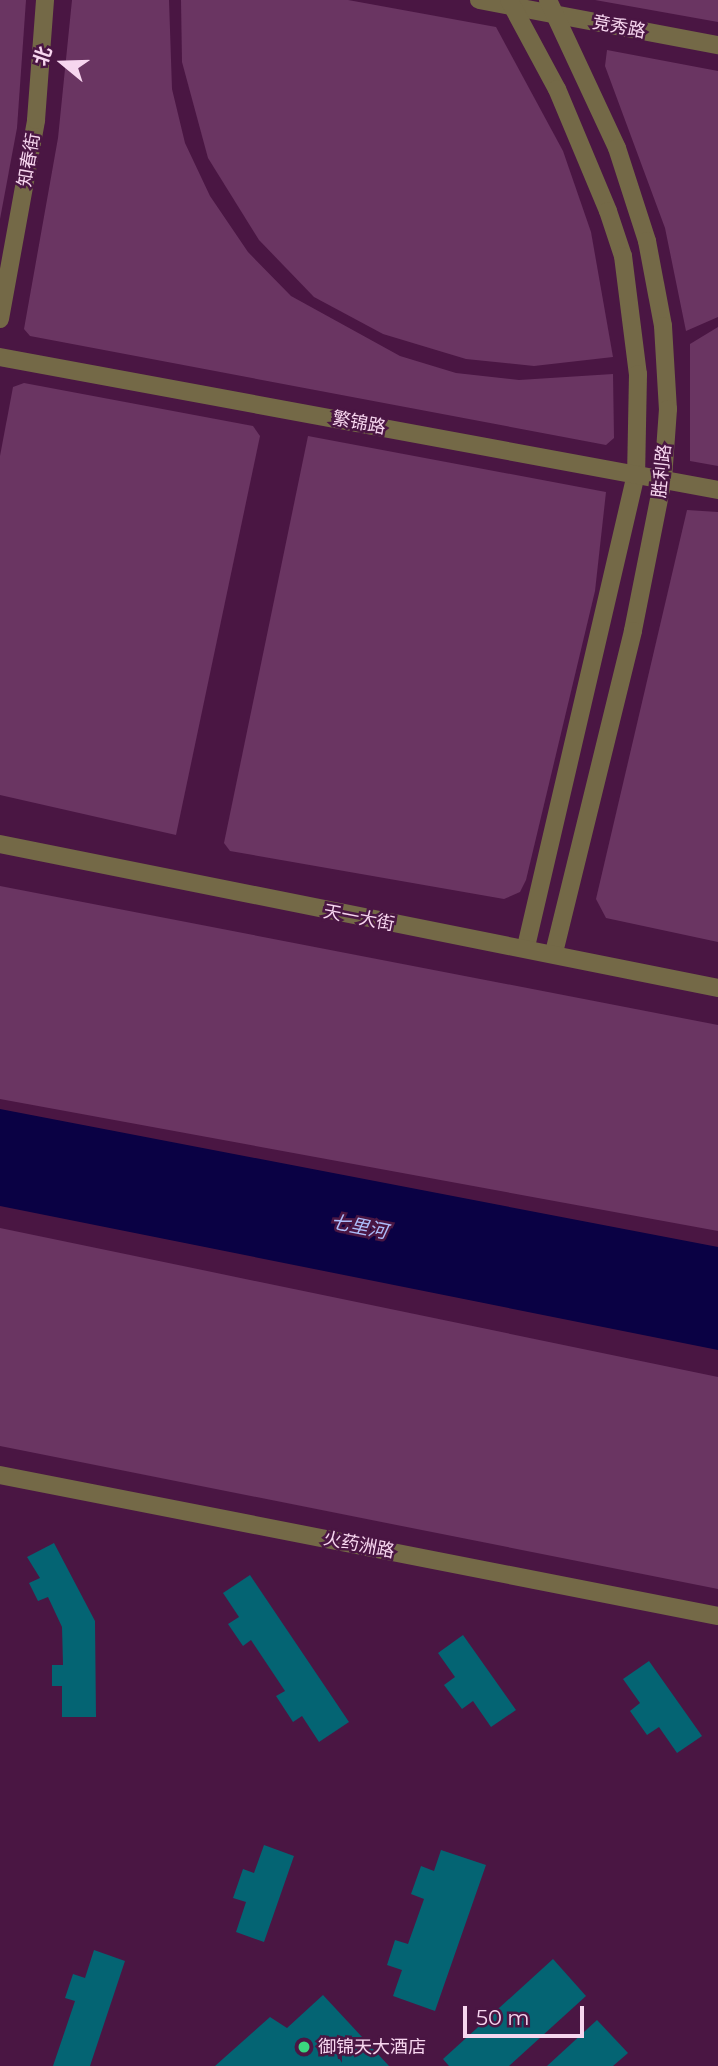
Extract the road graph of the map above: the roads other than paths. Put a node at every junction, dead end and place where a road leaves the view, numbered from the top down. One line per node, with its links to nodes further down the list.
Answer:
1 (45, 0): 6 (street, 知春街)
2 (479, 0): 3 (street, 竞秀路)
3 (511, 3): 4 (street, 竞秀路); 8 (street)
4 (552, 7): 5 (street, 竞秀路); 9 (street, 胜利路)
5 (718, 45)
6 (0, 319)
7 (0, 357): 8 (street, 繁锦路)
8 (636, 474): 9 (street, 繁锦路); 12 (street)
9 (663, 480): 10 (street, 繁锦路); 13 (street, 胜利路)
10 (718, 490)
11 (0, 844): 12 (street, 天一大街)
12 (526, 948): 13 (street, 天一大街)
13 (554, 953): 14 (street, 天一大街)
14 (718, 988)
15 (0, 1475): 16 (street, 火药洲路)
16 (718, 1616)

